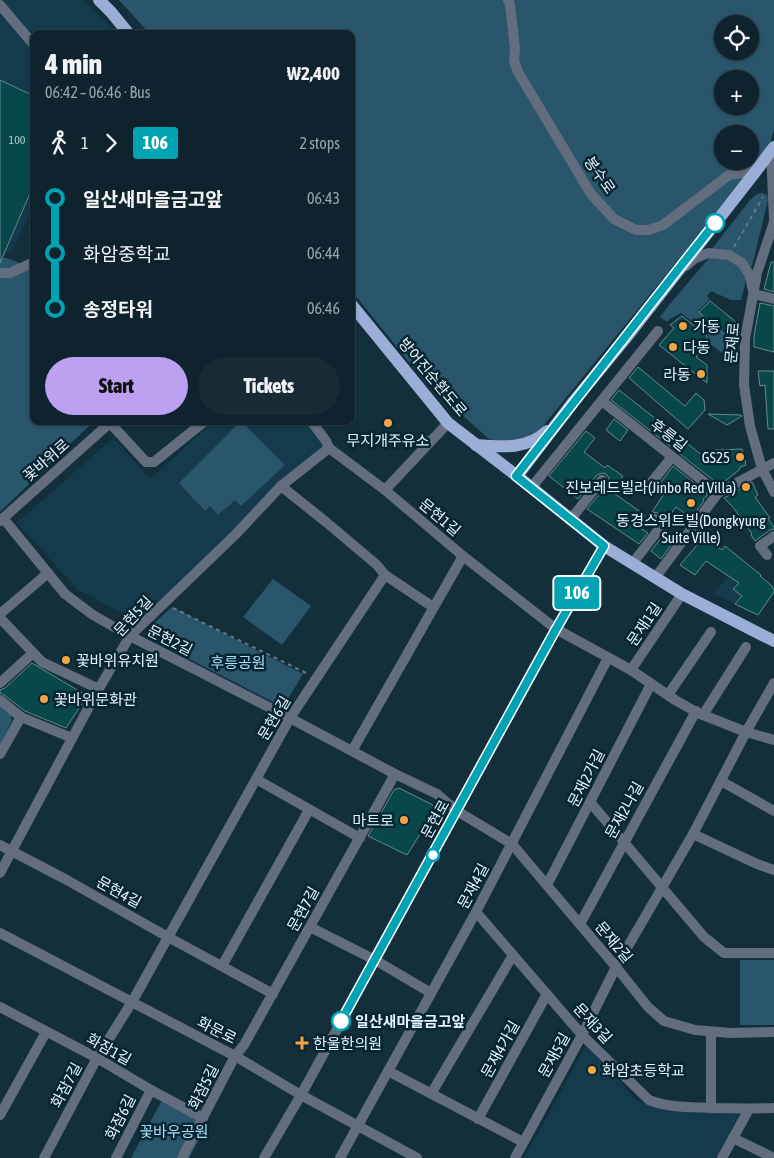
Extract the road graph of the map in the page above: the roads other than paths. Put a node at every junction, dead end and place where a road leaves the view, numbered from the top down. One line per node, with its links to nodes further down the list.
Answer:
1 (99, 0): 4 (main road)
2 (508, 0): 7 (street, 봉수로)
3 (0, 5): 5 (street)
4 (126, 30)
5 (30, 40)
6 (773, 150): 7 (main road); 8 (street, 문재로)
7 (756, 171): 11 (main road)
8 (774, 221): 12 (street, 문재로)
9 (30, 264): 10 (street)
10 (0, 273)
11 (674, 276): 12 (street); 17 (main road)
12 (754, 294): 13 (street); 27 (street, 문재로)
13 (774, 299)
14 (355, 309): 18 (main road, 방어진순환도로)
15 (658, 331): 16 (street)
16 (602, 401): 25 (street, 후릉길); 31 (street)
17 (562, 418): 23 (main road); 28 (main road)
18 (448, 423): 23 (main road, 방어진순환도로); 33 (street)
19 (108, 425): 36 (street, 꽃바위로)
20 (114, 425): 21 (street)
21 (200, 425)
22 (314, 425): 24 (street, 문현1길)
23 (475, 444): 28 (main road, 방어진순환도로)
24 (329, 448): 30 (street, 문현5길); 33 (street, 문현1길)
25 (672, 457): 32 (street); 35 (street, 후릉길)
26 (774, 463): 27 (street)
27 (762, 469): 34 (street, 문재로); 35 (street)
28 (516, 476): 31 (main road, 방어진순환도로)
29 (602, 480): 38 (street)
30 (281, 486): 45 (street); 52 (street, 문현5길)
31 (531, 488): 38 (main road, 방어진순환도로)
32 (655, 489)
33 (385, 490): 42 (street, 문현1길)
34 (774, 492)
35 (718, 493): 46 (street)
36 (1, 519): 44 (street, 문현2길)
37 (655, 519): 43 (street)
38 (570, 520): 40 (main road, 방어진순환도로)
39 (774, 536): 41 (street)
40 (604, 546): 43 (main road, 방어진순환도로); 50 (street, 문현로)
41 (767, 555)
42 (463, 556): 48 (street); 50 (street, 문현1길)
43 (632, 564): 46 (main road, 방어진순환도로)
44 (48, 573): 49 (street); 52 (street, 문현2길)
45 (385, 575): 48 (street); 66 (street, 문현6길)
46 (655, 578): 47 (main road, 방어진순환도로)
47 (682, 594): 53 (main road, 방어진순환도로); 57 (street, 문재1길)
48 (434, 607): 70 (street)
49 (0, 616): 55 (street)
50 (556, 629): 56 (street, 문재1길); 77 (street, 문현로)
51 (711, 632): 62 (street)
52 (130, 636): 61 (street, 문현5길); 66 (street, 문현2길)
53 (774, 641)
54 (746, 647): 64 (street)
55 (33, 653): 58 (street); 61 (street)
56 (608, 658): 57 (street, 문재1길); 82 (street, 문재4길)
57 (631, 670): 60 (street, 문재1길)
58 (0, 683)
59 (774, 683): 67 (street, 문재5길)
60 (651, 684): 62 (street, 문재1길); 75 (street, 문재2가길)
61 (99, 689): 68 (street, 문현5길)
62 (668, 695): 64 (street, 문재1길)
63 (0, 700): 65 (street)
64 (699, 713): 67 (street, 문재1길); 81 (street, 문재2나길)
65 (21, 717): 68 (street); 71 (street)
66 (290, 718): 70 (street, 문현2길); 73 (street, 문현6길)
67 (746, 732): 69 (street, 문재1길); 74 (street, 문재5길)
68 (72, 738): 84 (street, 문현5길)
69 (774, 740)
70 (352, 751): 72 (street, 문현2길)
71 (0, 754)
72 (395, 774): 77 (street, 문현2길); 80 (street, 문현7길)
73 (256, 779): 76 (street); 93 (street, 문현6길)
74 (720, 781): 78 (street); 79 (street, 문재5길)
75 (590, 802): 81 (street); 87 (street, 문재2가길)
76 (309, 810): 80 (street); 97 (street)
77 (457, 811): 82 (street, 문재2길); 96 (street, 문현로)
78 (774, 811)
79 (693, 834): 85 (street); 88 (street, 문재5길)
80 (360, 838): 91 (street, 문현7길)
81 (624, 842): 88 (street); 90 (street, 문재2나길)
82 (512, 844): 87 (street, 문재2길); 89 (street, 문재4길)
83 (0, 845): 84 (street, 문현4길)
84 (12, 852): 86 (street, 문현5길); 93 (street, 문현4길)
85 (774, 870)
86 (0, 873)
87 (547, 885): 90 (street, 문재2길)
88 (662, 888): 94 (street); 98 (street, 문재5길)
89 (476, 912): 95 (street, 문재3길); 99 (street, 문재4길)
90 (580, 924): 98 (street, 문재2길)
91 (310, 927): 96 (street); 100 (street, 문현7길)
92 (0, 933): 102 (street, 화문로)
93 (168, 937): 97 (street, 문현4길); 102 (street, 문현6길)
94 (774, 953)
95 (513, 955): 101 (street, 문재3길); 112 (street)
96 (375, 960): 99 (street); 113 (street, 문현로)
97 (222, 966): 100 (street, 문현4길)
98 (616, 967): 105 (street, 문재2길); 107 (street, 문재5길)
99 (431, 993): 110 (street, 문재4길)
100 (273, 994): 108 (street, 문현7길)
101 (547, 994): 107 (street, 문재3길); 119 (street, 문재4가길)
102 (132, 1002): 108 (street, 화문로); 109 (street, 화잠7길)
103 (0, 1007): 104 (street, 화잠1길)
104 (46, 1032): 109 (street, 화잠1길); 117 (street)
105 (711, 1032): 106 (street, 문재2길); 114 (street)
106 (774, 1032)
107 (582, 1035): 114 (street, 문재3길); 122 (street, 문재5길)
108 (236, 1056): 113 (street, 화문로); 118 (street, 화잠5길)
109 (98, 1058): 111 (street, 화잠1길); 123 (street, 화잠7길)
110 (388, 1071): 112 (street); 120 (street, 문재4길)
111 (151, 1090): 118 (street, 화잠1길); 124 (street, 화잠6길)
112 (431, 1094): 119 (street)
113 (301, 1095): 120 (street, 화문로); 126 (street, 문현로)
114 (711, 1108): 116 (street, 문재3길)
115 (774, 1108): 116 (street, 문재3길)
116 (749, 1109): 121 (street)
117 (0, 1115)
118 (203, 1118): 125 (street, 화잠5길)
119 (478, 1119): 122 (street)
120 (358, 1125): 127 (street, 문재4길); 128 (street, 화문로)
121 (733, 1138): 130 (street); 131 (street)
122 (523, 1142): 129 (street, 문재5길)
123 (44, 1158)
124 (116, 1158)
125 (182, 1158)
126 (264, 1158)
127 (340, 1158)
128 (417, 1158)
129 (515, 1158)
130 (722, 1158)
131 (774, 1158)

